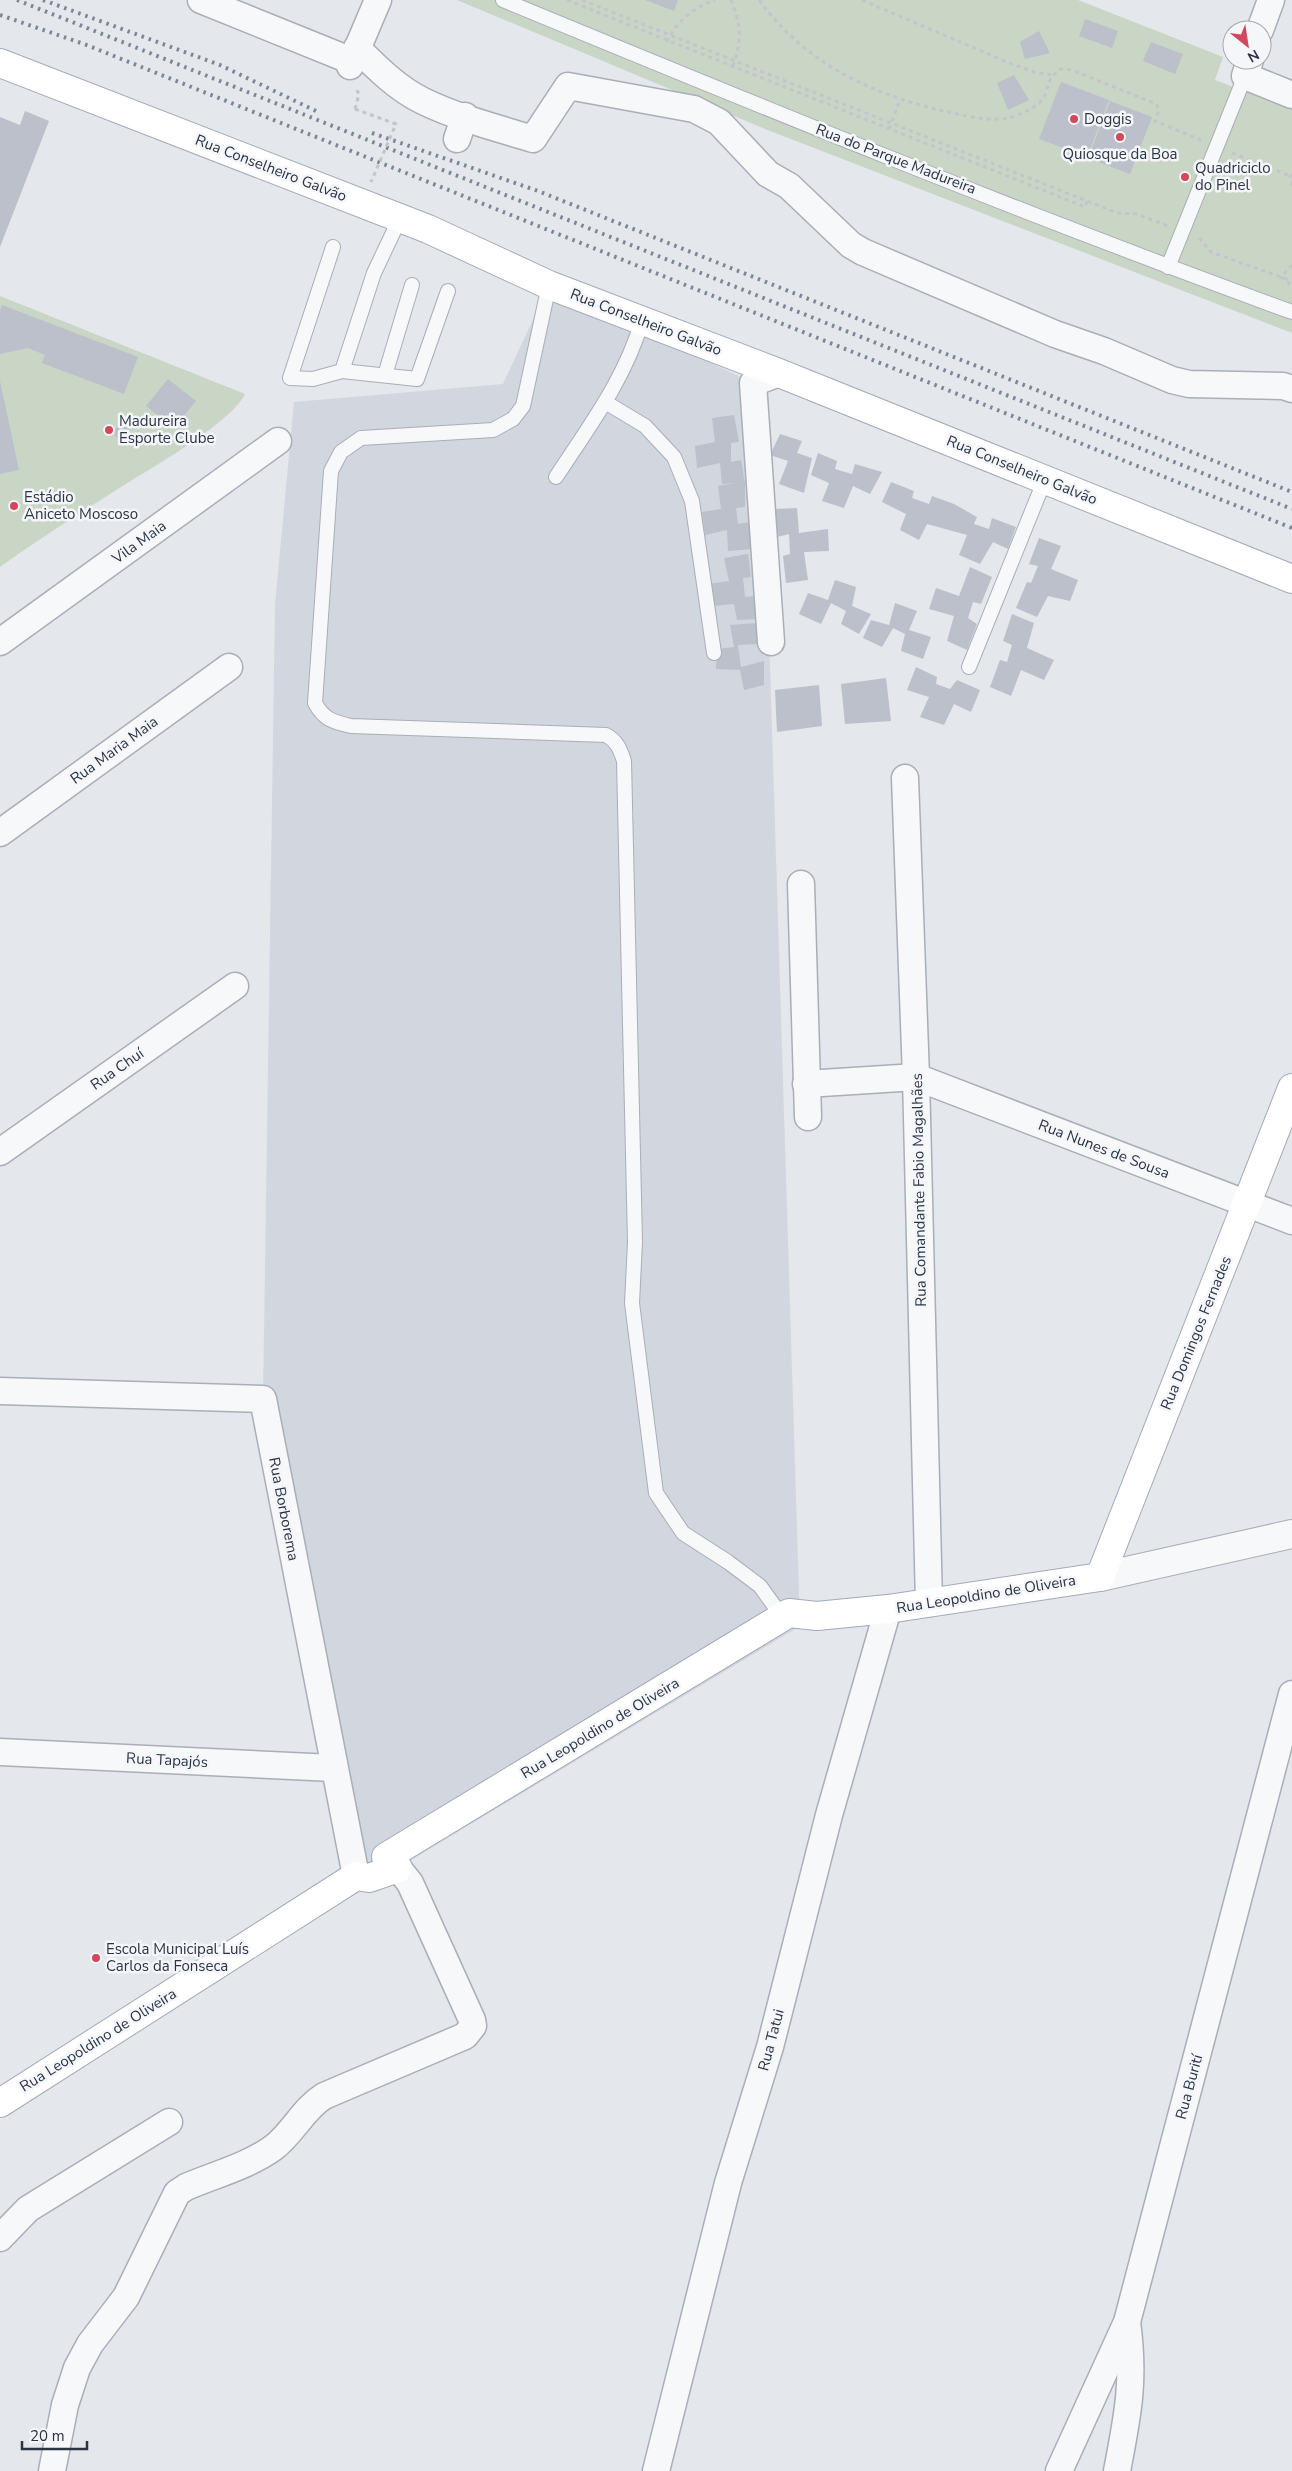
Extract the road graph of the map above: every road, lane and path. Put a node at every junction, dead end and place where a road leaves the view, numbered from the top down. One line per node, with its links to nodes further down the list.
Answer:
1 (201, 0): 15 (street)
2 (378, 0): 15 (street)
3 (502, 0): 34 (lane, Rua do Parque Madureira)
4 (567, 0): 13 (path)
5 (582, 0): 12 (path)
6 (715, 0): 12 (path)
7 (731, 0): 14 (path)
8 (759, 0): 22 (path)
9 (862, 0): 20 (path)
10 (1271, 0): 11 (street)
11 (1264, 20)
12 (670, 36): 13 (path); 14 (path)
13 (667, 42): 17 (path)
14 (735, 61): 17 (path); 23 (path)
15 (352, 62): 27 (path, bridge); 46 (street)
16 (0, 63): 30 (main road, Rua Conselheiro Galvão)
17 (733, 66): 24 (path)
18 (1246, 70): 25 (lane)
19 (1250, 70): 21 (street)
20 (1052, 75): 22 (path); 25 (path)
21 (1292, 95)
22 (900, 100): 23 (path)
23 (891, 124): 24 (path); 29 (path)
24 (889, 129): 29 (path)
25 (1216, 146): 26 (path); 31 (lane)
26 (1291, 176): 28 (path)
27 (371, 182)
28 (1292, 187)
29 (1087, 201): 31 (path)
30 (400, 218): 38 (main road, Rua Conselheiro Galvão); 43 (lane)
31 (1183, 232): 34 (lane); 35 (path)
32 (333, 247): 43 (lane)
33 (1292, 265): 35 (path)
34 (1168, 267): 41 (lane, Rua do Parque Madureira)
35 (1281, 277): 36 (path); 39 (path)
36 (1292, 281)
37 (412, 285): 45 (lane)
38 (550, 285): 42 (main road, Rua Conselheiro Galvão); 73 (lane)
39 (1292, 286)
40 (448, 291): 45 (lane)
41 (1292, 312)
42 (642, 320): 44 (main road, Rua Conselheiro Galvão); 47 (lane)
43 (342, 370): 45 (lane)
44 (779, 373): 50 (main road, Rua Conselheiro Galvão); 53 (street)
45 (385, 375)
46 (1292, 389)
47 (605, 402): 49 (lane); 54 (lane)
48 (278, 442): 52 (street, Vila Maia)
49 (556, 477)
50 (1045, 479): 51 (main road, Rua Conselheiro Galvão); 56 (lane)
51 (1292, 579)
52 (0, 642)
53 (771, 642)
54 (714, 653)
55 (229, 667): 58 (street, Rua Maria Maia)
56 (969, 667)
57 (905, 778): 61 (street, Rua Comandante Fabio Magalhães)
58 (0, 833)
59 (801, 884): 62 (street)
60 (235, 986): 65 (street, Rua Chuí)
61 (916, 1077): 62 (street); 66 (street, Rua Nunes de Sousa); 71 (street, Rua Comandante Fabio Magalhães)
62 (806, 1084): 64 (street)
63 (1292, 1088): 66 (main road, Rua Domingos Fernades)
64 (808, 1117)
65 (0, 1152)
66 (1247, 1204): 67 (street, Rua Nunes de Sousa); 70 (main road, Rua Domingos Fernades)
67 (1292, 1221)
68 (0, 1390): 76 (street, Rua Borborema)
69 (1292, 1534): 70 (street, Rua Leopoldino de Oliveira)
70 (1100, 1577): 71 (main road, Rua Leopoldino de Oliveira)
71 (930, 1603): 72 (main road, Rua Leopoldino de Oliveira)
72 (888, 1609): 73 (main road, Rua Leopoldino de Oliveira); 84 (street, Rua Tatui)
73 (789, 1613): 77 (main road, Rua Leopoldino de Oliveira)
74 (1292, 1694): 82 (street, Rua Burití)
75 (0, 1752): 76 (street, Rua Tapajós)
76 (333, 1768): 78 (street, Rua Borborema)
77 (398, 1868): 78 (main road, Rua Leopoldino de Oliveira); 83 (street)
78 (356, 1876): 79 (main road, Rua Leopoldino de Oliveira)
79 (0, 2103)
80 (170, 2122): 81 (street)
81 (0, 2238)
82 (1127, 2322): 85 (street, Rua Burití); 86 (street)
83 (52, 2471)
84 (656, 2471)
85 (1059, 2471)
86 (1117, 2471)

